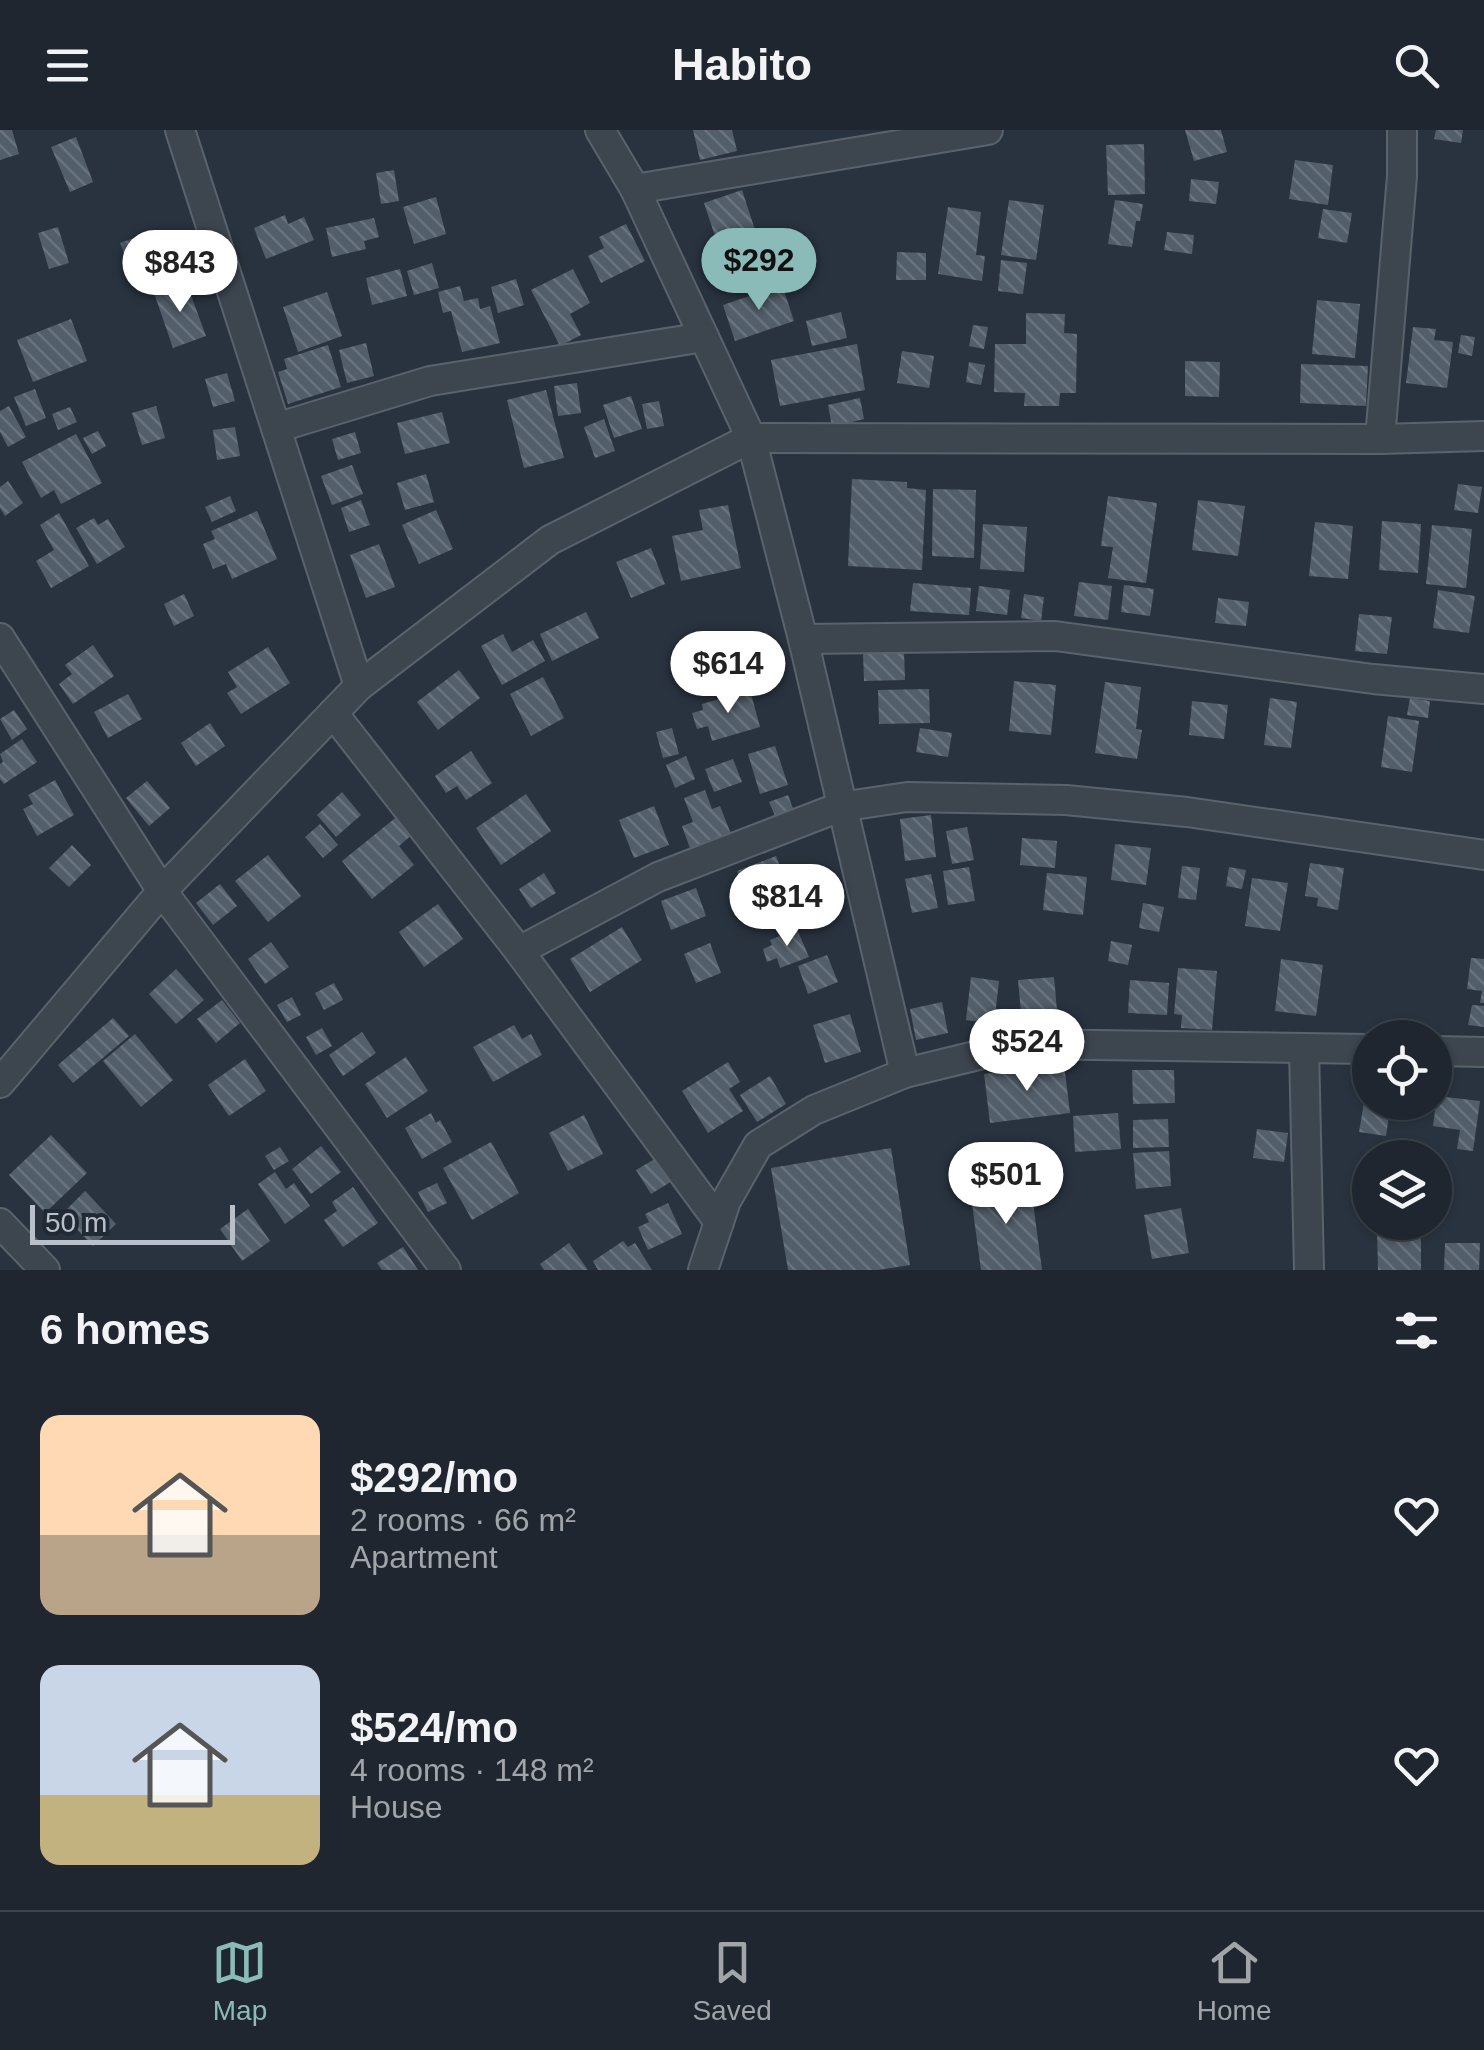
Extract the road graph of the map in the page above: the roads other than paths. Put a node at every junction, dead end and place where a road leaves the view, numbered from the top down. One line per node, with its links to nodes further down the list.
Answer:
1 (180, 130): 7 (street)
2 (600, 130): 5 (street)
3 (988, 130): 5 (street)
4 (1402, 130): 10 (street)
5 (635, 189): 6 (street)
6 (704, 337): 7 (street); 9 (street)
7 (276, 428): 13 (street)
8 (1484, 436): 10 (street)
9 (751, 438): 10 (street); 12 (street); 13 (street)
10 (1380, 439)
11 (0, 638): 18 (street)
12 (803, 640): 14 (street); 16 (street)
13 (359, 686): 15 (street)
14 (1484, 689)
15 (333, 714): 18 (street); 19 (street)
16 (840, 807): 17 (street); 19 (street); 24 (street)
17 (1484, 855)
18 (162, 890): 25 (street); 29 (street)
19 (519, 951): 26 (street)
20 (1304, 1048): 21 (street); 24 (street); 31 (street)
21 (1352, 1049)
22 (1452, 1051): 23 (street)
23 (1484, 1052)
24 (905, 1073): 26 (street)
25 (0, 1083)
26 (719, 1222): 30 (street)
27 (0, 1223): 28 (street)
28 (45, 1270)
29 (446, 1270)
30 (703, 1270)
31 (1309, 1270)

